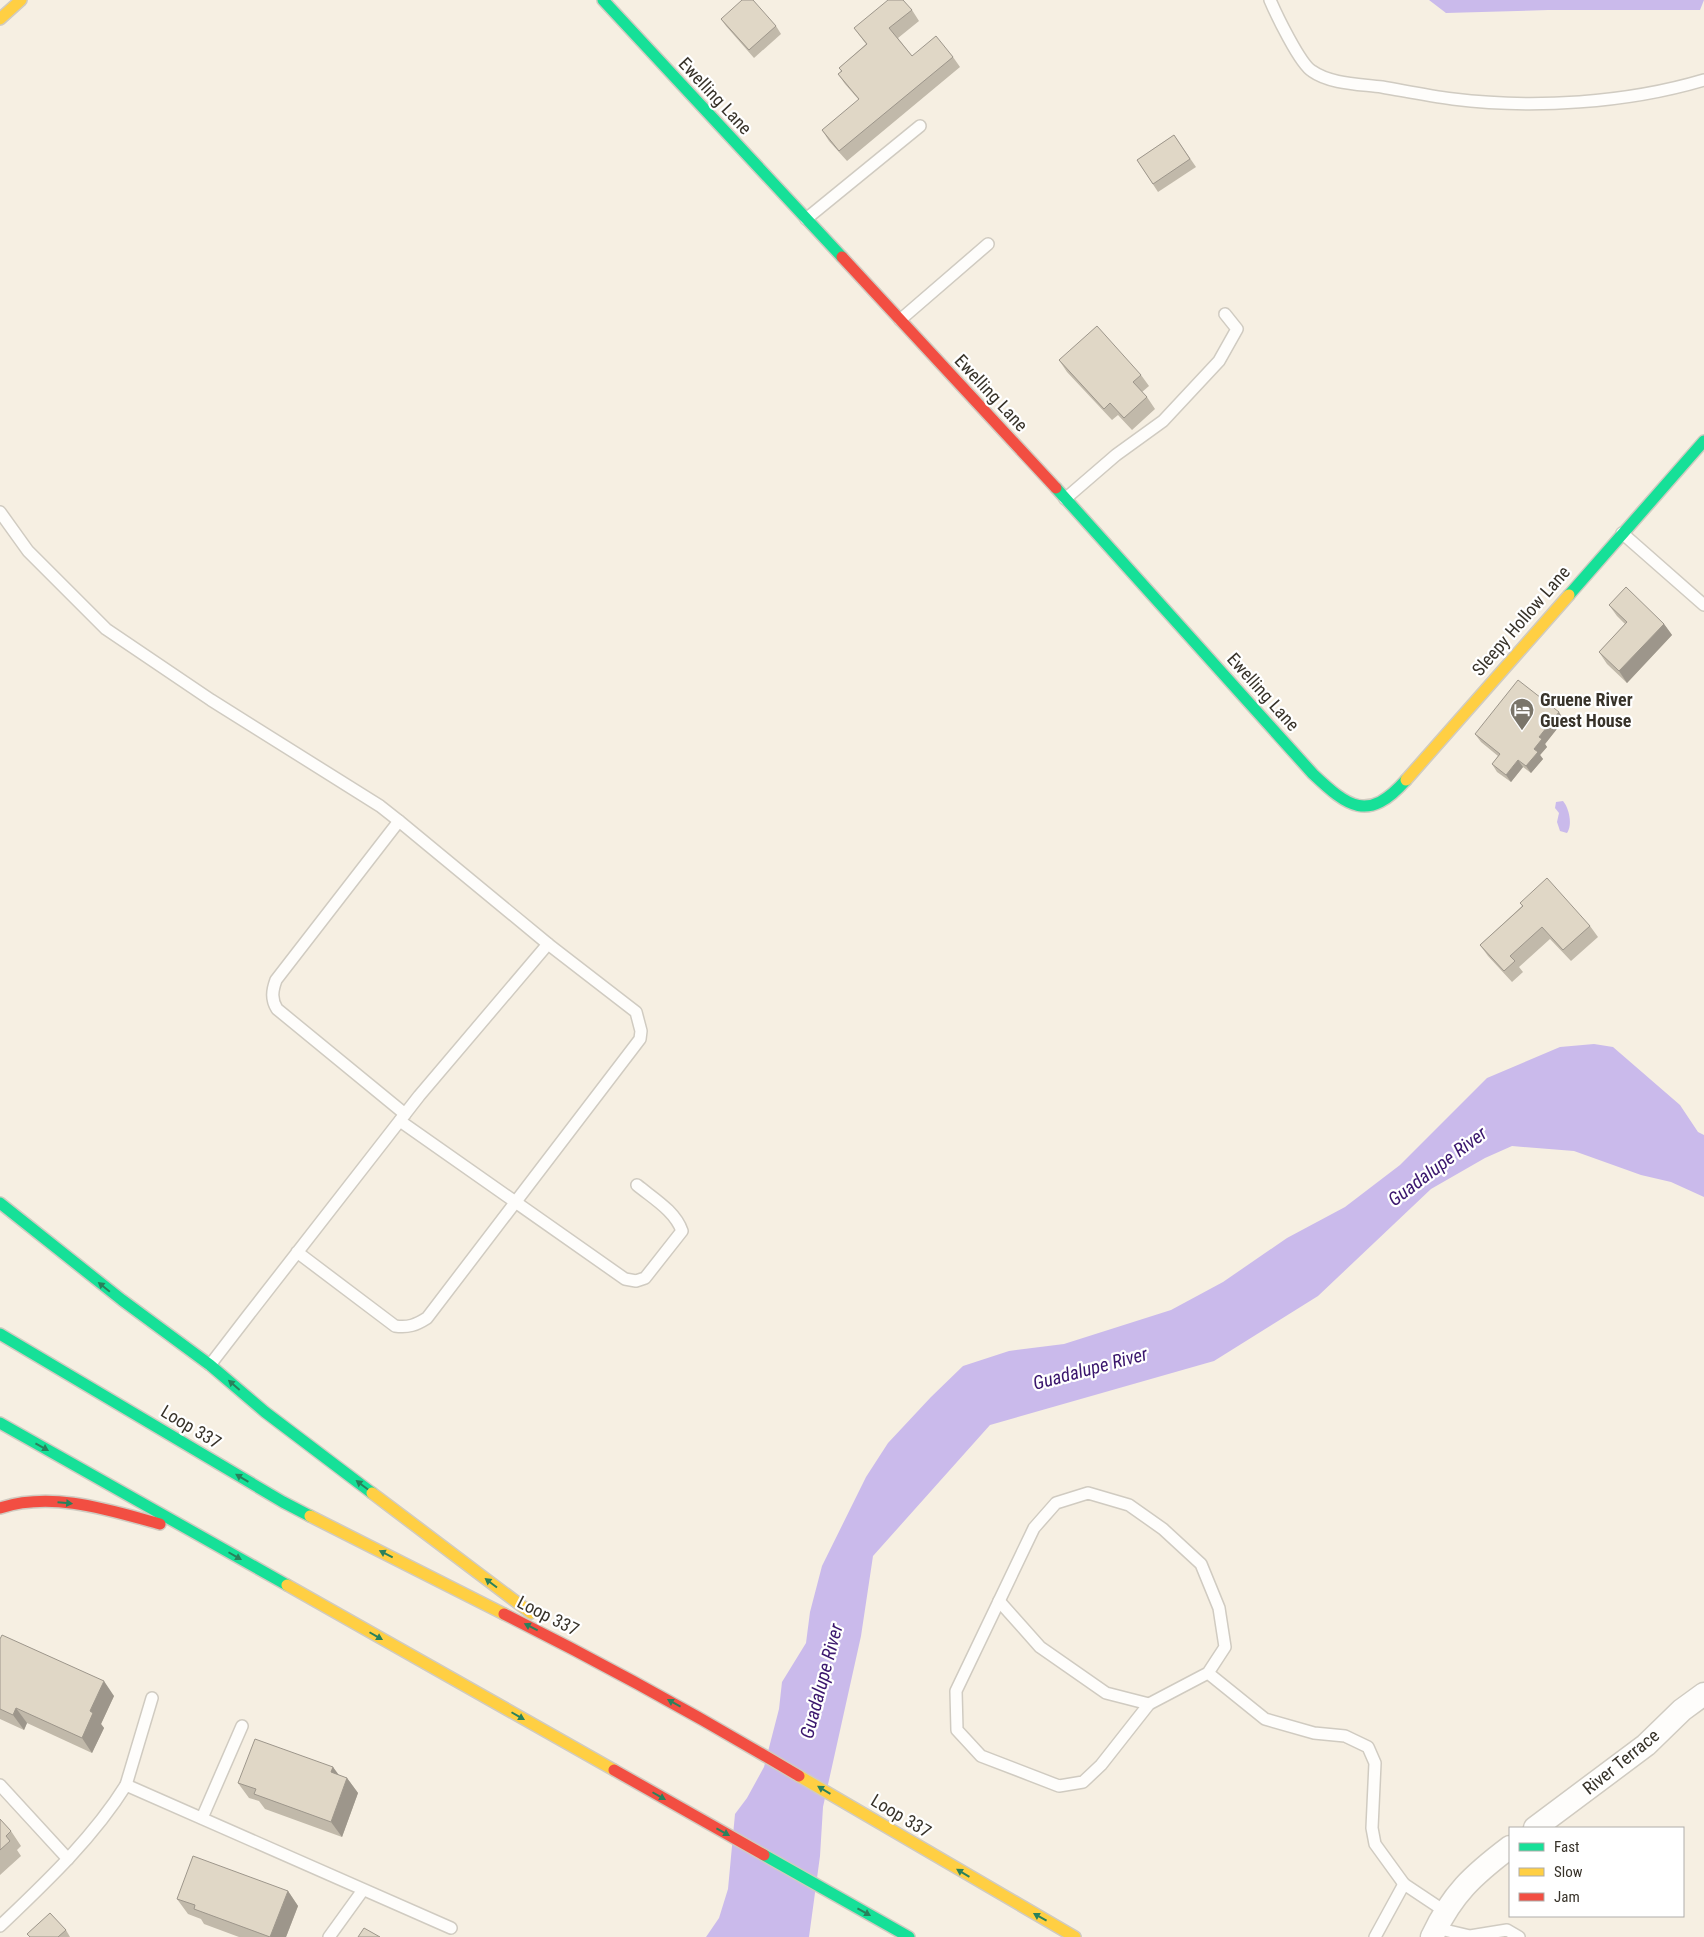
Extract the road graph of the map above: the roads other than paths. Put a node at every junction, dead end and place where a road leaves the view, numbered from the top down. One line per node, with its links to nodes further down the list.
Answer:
1 (21, 0): 4 (main road)
2 (603, 0): 7 (main road, Ewelling Lane)
3 (1270, 0): 5 (lane)
4 (0, 19)
5 (1704, 80)
6 (920, 126): 7 (lane)
7 (806, 219): 10 (main road, Ewelling Lane)
8 (988, 244): 10 (lane)
9 (1225, 314): 12 (lane)
10 (900, 320): 12 (main road, Ewelling Lane)
11 (1704, 441): 14 (main road, Sleepy Hollow Lane)
12 (1065, 499): 16 (main road, Ewelling Lane)
13 (0, 512): 17 (lane)
14 (1622, 533): 15 (lane); 16 (main road, Sleepy Hollow Lane)
15 (1704, 605)
16 (1354, 807)
17 (399, 821): 18 (lane); 19 (lane)
18 (548, 944): 19 (lane); 21 (lane)
19 (402, 1117): 21 (lane); 23 (lane)
20 (638, 1185): 21 (lane)
21 (514, 1201): 23 (lane)
22 (0, 1203): 25 (main road, one-way to 22)
23 (298, 1252): 25 (lane)
24 (0, 1334): 30 (main road, Loop 337, one-way to 24)
25 (210, 1365): 30 (main road, one-way to 25)
26 (0, 1423): 28 (main road, one-way to 28)
27 (0, 1508): 28 (main road, one-way to 28)
28 (192, 1532): 48 (main road, one-way to 48)
29 (999, 1601): 31 (lane); 34 (lane); 34 (lane)
30 (586, 1655): 49 (main road, Loop 337, one-way to 30)
31 (1208, 1673): 34 (lane); 42 (lane)
32 (1704, 1694): 39 (street, River Terrace)
33 (152, 1698): 37 (lane)
34 (1149, 1704)
35 (242, 1726): 38 (lane)
36 (0, 1785): 41 (lane)
37 (126, 1785): 38 (lane); 41 (lane)
38 (202, 1818): 43 (lane)
39 (1536, 1827)
40 (1509, 1848): 45 (street)
41 (68, 1859): 44 (lane)
42 (1404, 1884): 45 (lane); 50 (lane)
43 (363, 1890): 46 (lane); 47 (lane)
44 (0, 1926)
45 (1438, 1926): 51 (lane)
46 (452, 1928)
47 (329, 1937)
48 (909, 1937)
49 (1076, 1937)
50 (1375, 1937)
51 (1519, 1937)

